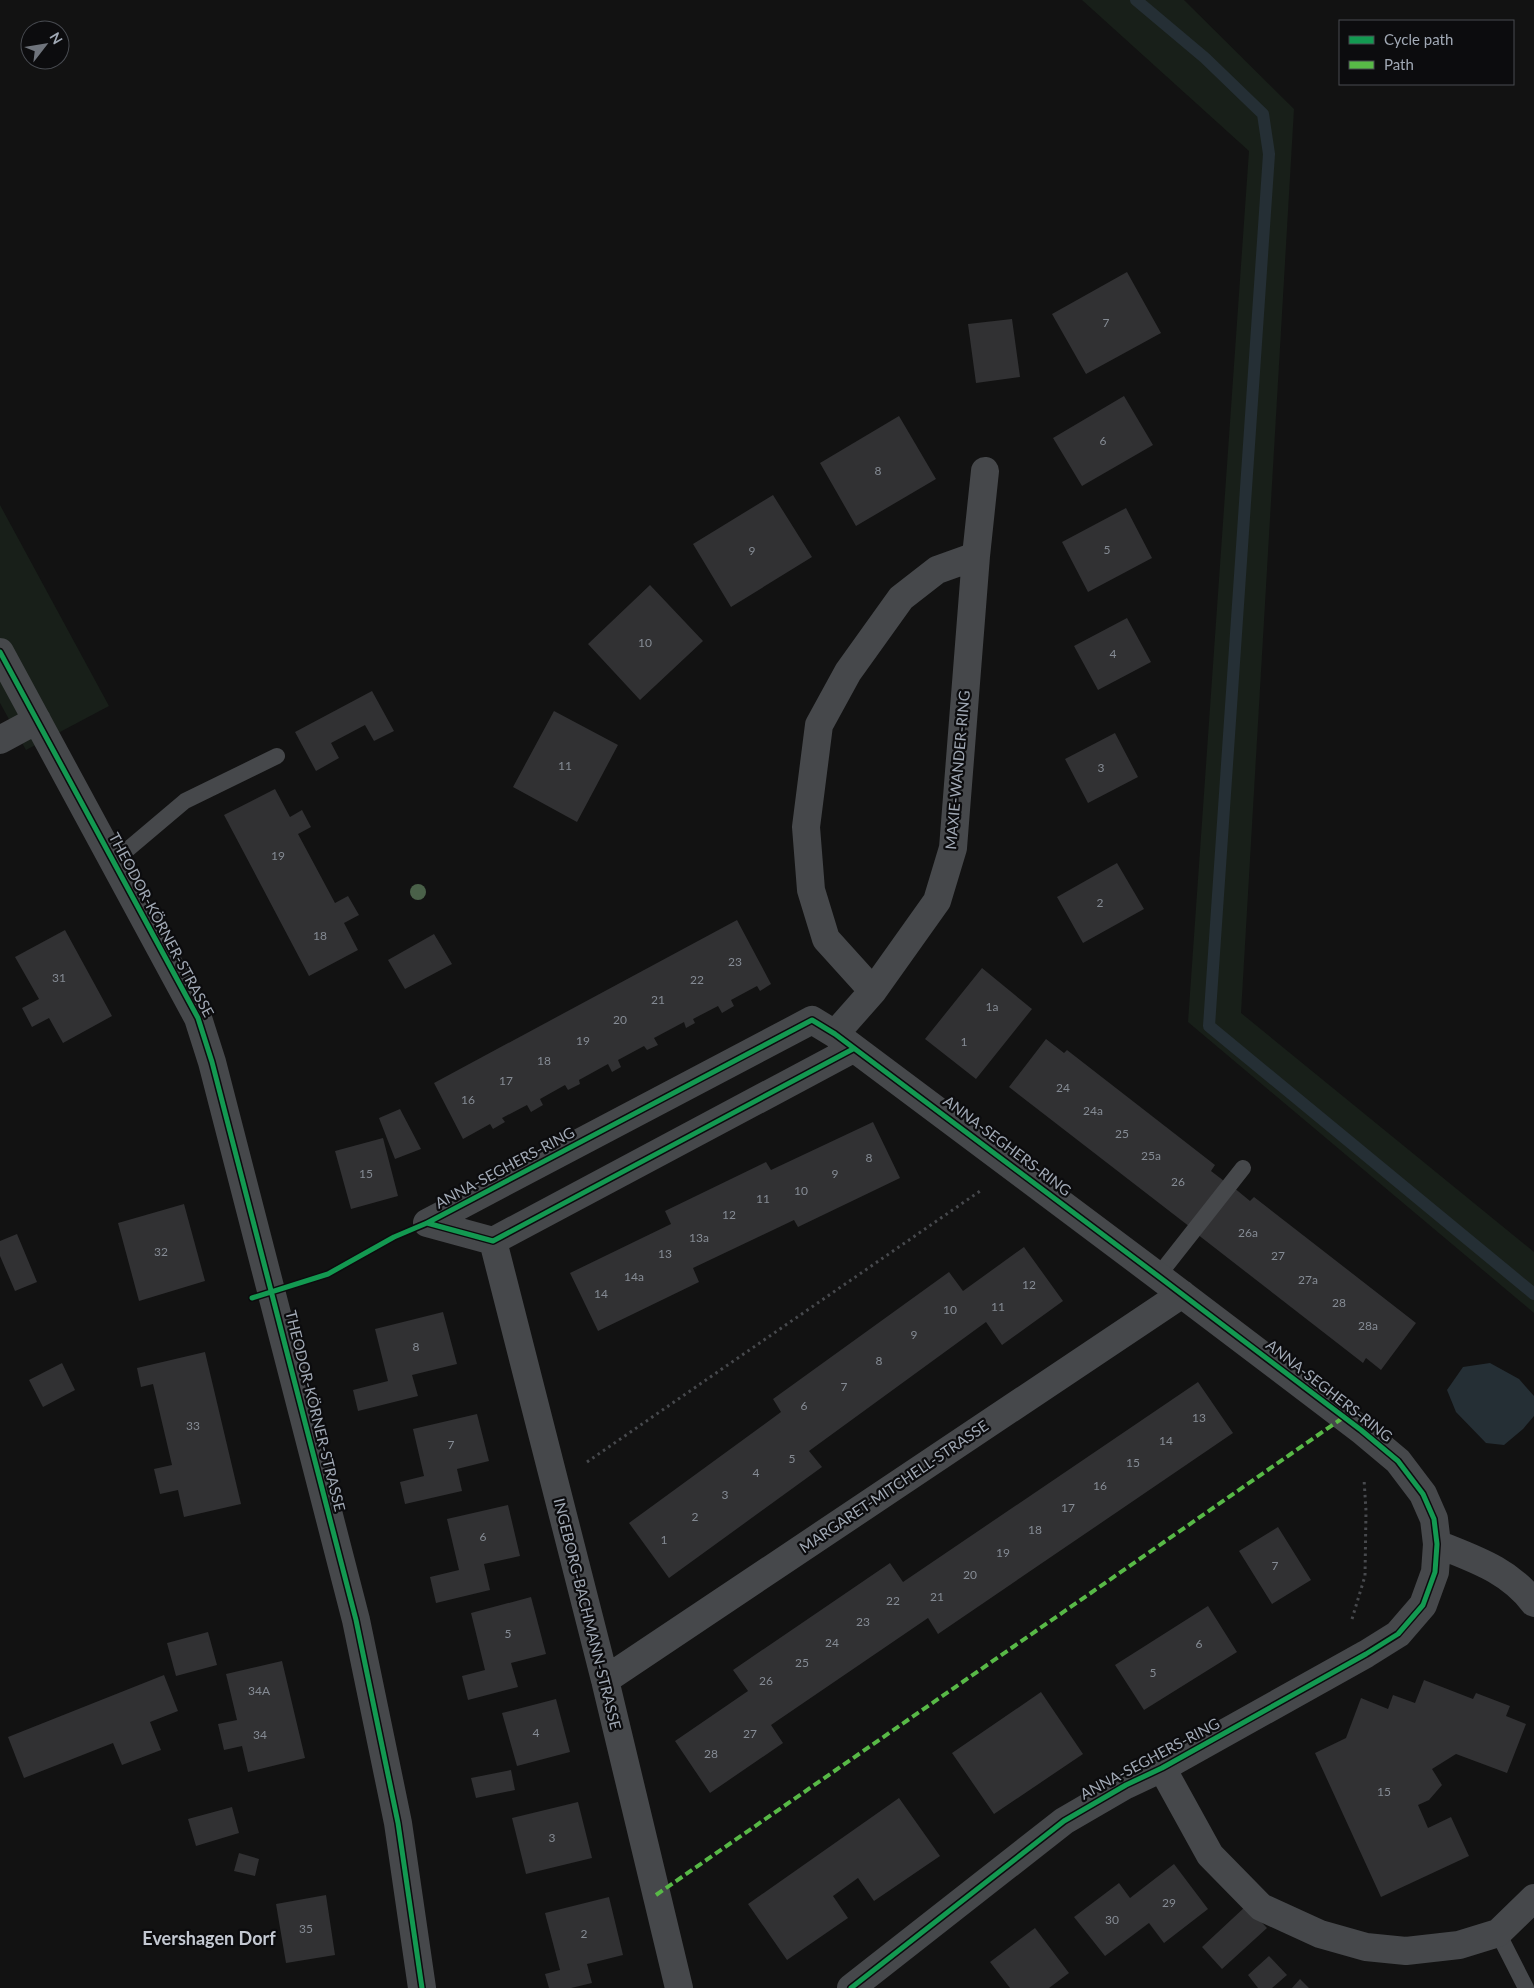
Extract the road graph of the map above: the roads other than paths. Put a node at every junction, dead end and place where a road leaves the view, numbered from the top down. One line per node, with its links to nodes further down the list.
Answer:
1 (985, 471): 2 (street, MAXIE-WANDER-RING)
2 (976, 556): 8 (street, MAXIE-WANDER-RING); 8 (street)
3 (0, 652): 4 (street, THEODOR-KÖRNER-STRASSE)
4 (36, 720): 5 (street); 7 (street, THEODOR-KÖRNER-STRASSE)
5 (0, 740)
6 (277, 756): 7 (lane)
7 (114, 861): 20 (street, THEODOR-KÖRNER-STRASSE)
8 (873, 991): 9 (street, MAXIE-WANDER-RING)
9 (844, 1041): 11 (street); 11 (street, ANNA-SEGHERS-RING); 12 (street, ANNA-SEGHERS-RING)
10 (1243, 1168): 12 (lane)
11 (493, 1241): 16 (street, INGEBORG-BACHMANN-STRASSE)
12 (1158, 1276): 13 (street, ANNA-SEGHERS-RING)
13 (1182, 1294): 14 (street, ANNA-SEGHERS-RING); 16 (street, MARGARET-MITCHELL-STRASSE)
14 (1437, 1544): 15 (street); 17 (street, ANNA-SEGHERS-RING)
15 (1534, 1603)
16 (605, 1680): 21 (street, INGEBORG-BACHMANN-STRASSE)
17 (1162, 1768): 19 (street); 22 (street, ANNA-SEGHERS-RING)
18 (1534, 1898): 19 (street)
19 (1498, 1934): 23 (lane)
20 (422, 1988)
21 (679, 1988)
22 (851, 1988)
23 (1526, 1988)

